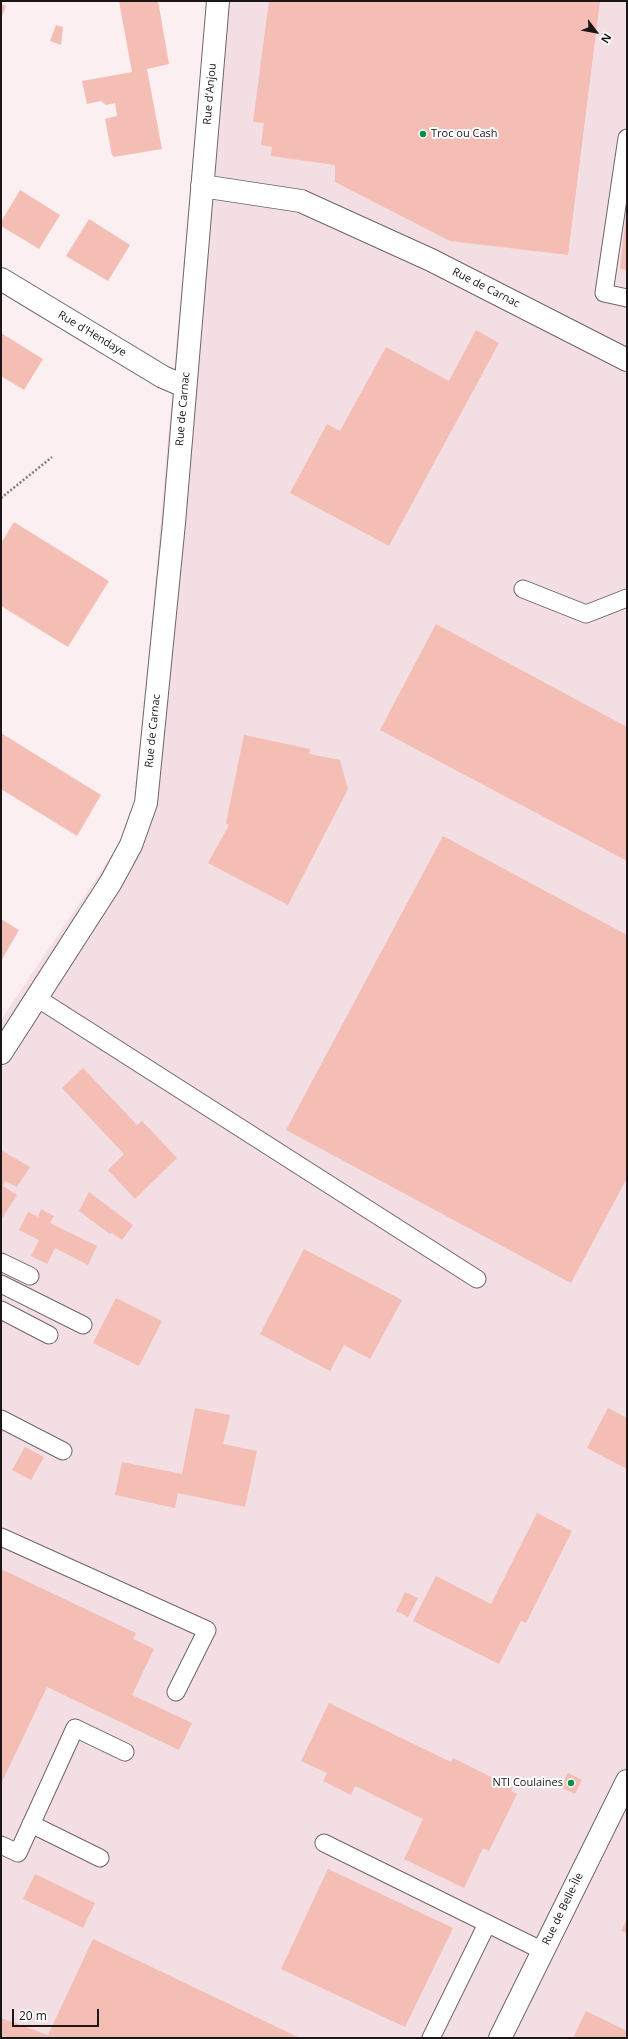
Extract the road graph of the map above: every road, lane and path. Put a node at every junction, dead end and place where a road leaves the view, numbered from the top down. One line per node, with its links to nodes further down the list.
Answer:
1 (218, 1): 3 (street, Rue d'Anjou)
2 (627, 138): 5 (lane)
3 (202, 186): 6 (street, Rue de Carnac); 7 (street, Rue de Carnac)
4 (1, 279): 7 (street, Rue d'Hendaye)
5 (627, 298)
6 (627, 360)
7 (184, 386): 12 (street, Rue de Carnac)
8 (52, 457): 9 (path)
9 (1, 498)
10 (523, 589): 11 (lane)
11 (627, 598)
12 (37, 998): 13 (street, Rue de Carnac); 16 (lane)
13 (1, 1053)
14 (1, 1262): 15 (lane)
15 (30, 1276)
16 (477, 1279)
17 (1, 1284): 19 (lane)
18 (1, 1310): 20 (lane)
19 (83, 1326)
20 (49, 1335)
21 (1, 1420): 22 (lane)
22 (63, 1451)
23 (1, 1537): 24 (lane)
24 (176, 1692)
25 (125, 1752): 27 (lane)
26 (627, 1781): 32 (street, Rue de Belle-Île)
27 (31, 1824): 29 (lane); 30 (lane)
28 (324, 1843): 31 (lane)
29 (1, 1845)
30 (100, 1858)
31 (487, 1924): 32 (lane); 33 (lane)
32 (543, 1951): 34 (street, Rue de Belle-Île)
33 (431, 2038)
34 (500, 2038)

